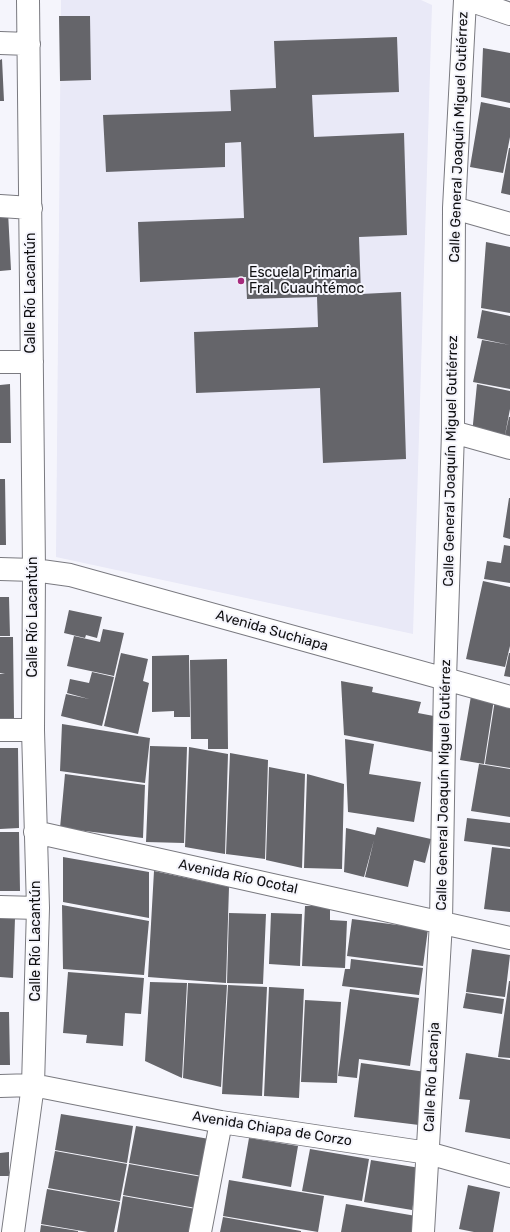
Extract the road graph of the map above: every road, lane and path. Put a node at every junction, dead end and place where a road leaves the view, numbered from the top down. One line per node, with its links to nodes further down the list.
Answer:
1 (28, 0): 6 (street, Calle Río Lacantún)
2 (464, 0): 9 (street, Calle General Joaquín Miguel Gutiérrez)
3 (469, 0): 4 (street)
4 (510, 14)
5 (0, 43): 6 (street)
6 (29, 44): 8 (street, Calle Río Lacantún)
7 (0, 206): 8 (street)
8 (30, 208): 12 (street, Calle Río Lacantún)
9 (454, 208): 10 (street); 13 (street, Calle General Joaquín Miguel Gutiérrez)
10 (510, 224)
11 (0, 362): 12 (street)
12 (32, 362): 16 (street, Calle Río Lacantún)
13 (453, 432): 14 (street); 17 (street, Calle General Joaquín Miguel Gutiérrez)
14 (510, 448)
15 (0, 569): 16 (street, Avenida Suchiapa)
16 (34, 570): 17 (street, Avenida Suchiapa); 20 (street, Calle Río Lacantún)
17 (445, 679): 18 (street, Avenida Suchiapa); 24 (street, Calle General Joaquín Miguel Gutiérrez)
18 (510, 697)
19 (0, 730): 20 (street)
20 (33, 730): 21 (street, Calle Río Lacantún)
21 (35, 832): 23 (street, Calle Río Lacantún); 24 (street, Avenida Río Ocotal)
22 (0, 907): 23 (street)
23 (38, 908): 27 (street, Calle Río Lacantún)
24 (441, 922): 25 (street, Avenida Río Ocotal); 29 (street, Calle Río Lacanja)
25 (510, 938)
26 (0, 1086): 27 (street, Avenida Chiapa de Corzo)
27 (33, 1086): 28 (street, Avenida Chiapa de Corzo); 31 (street, Calle Río Lacantún)
28 (221, 1122): 29 (street, Avenida Chiapa de Corzo); 32 (street)
29 (428, 1153): 30 (street, Avenida Chiapa de Corzo); 33 (street, Calle Río Lacanja)
30 (510, 1176)
31 (13, 1232)
32 (200, 1232)
33 (423, 1232)

